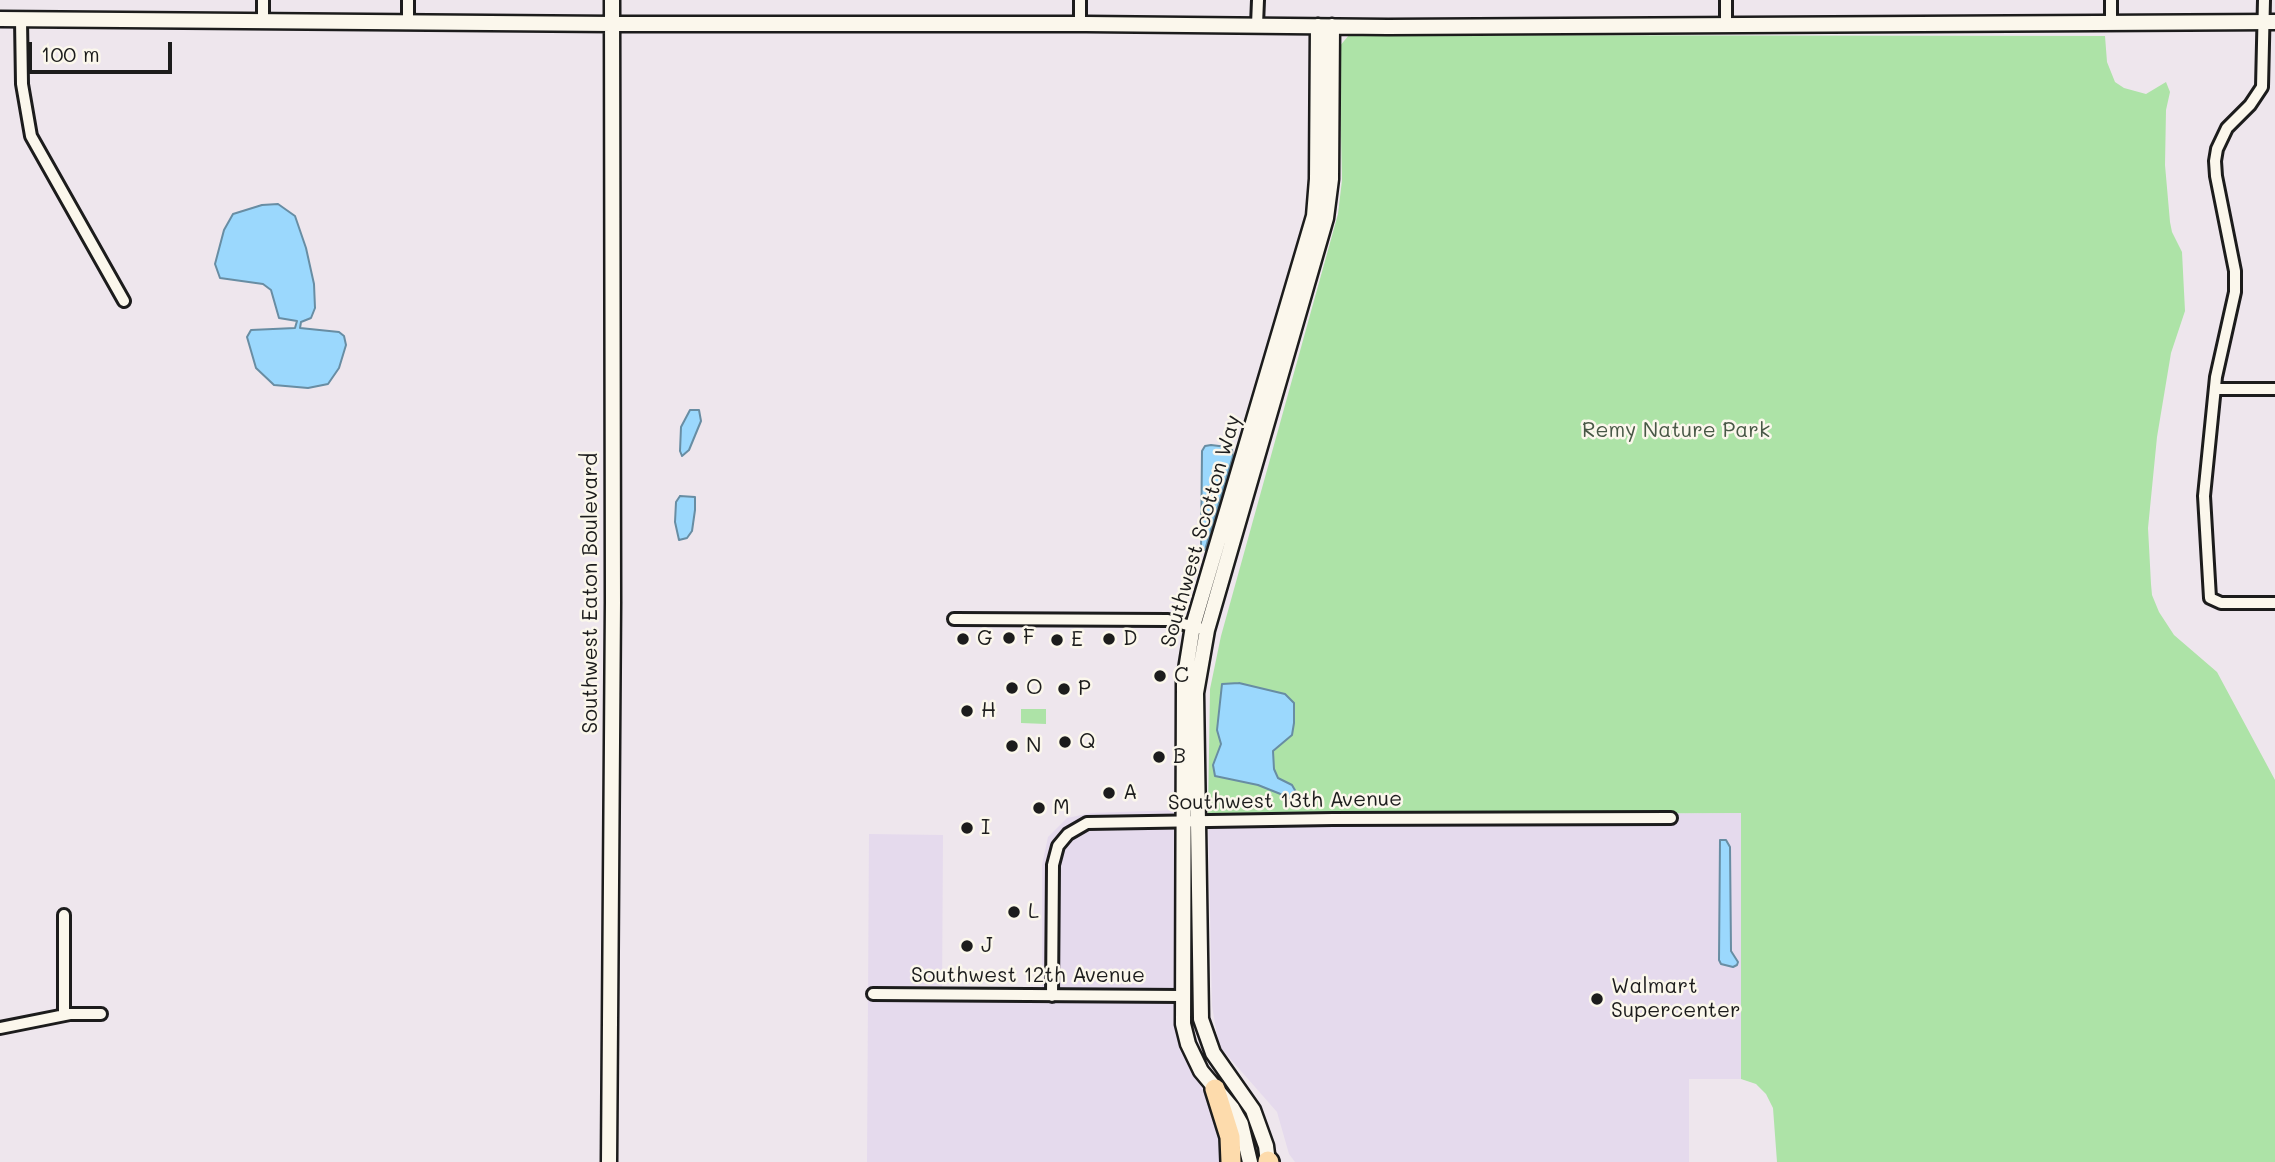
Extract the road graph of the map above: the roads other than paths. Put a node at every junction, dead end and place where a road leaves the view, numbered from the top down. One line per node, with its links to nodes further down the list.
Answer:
1 (263, 0): 11 (street)
2 (408, 0): 12 (street)
3 (612, 0): 15 (street, Southwest Eaton Boulevard)
4 (1080, 0): 16 (street)
5 (1258, 0): 18 (street)
6 (1727, 0): 17 (street)
7 (2111, 0): 13 (street)
8 (2264, 0): 14 (street)
9 (0, 19): 10 (street)
10 (21, 20): 11 (street); 22 (street)
11 (263, 22): 12 (street)
12 (408, 22): 15 (street)
13 (2111, 23): 14 (street); 17 (street)
14 (2269, 23): 20 (street)
15 (612, 24): 16 (street); 38 (street, Southwest Eaton Boulevard)
16 (1080, 24): 18 (street)
17 (1726, 24): 19 (street)
18 (1258, 25): 19 (street)
19 (1325, 26): 27 (street, Southwest Scotton Way)
20 (2262, 87): 21 (street); 23 (street)
21 (2275, 91)
22 (124, 302)
23 (2215, 389): 24 (street); 25 (street)
24 (2275, 389)
25 (2275, 603)
26 (954, 619): 27 (street)
27 (1200, 628): 29 (street, Southwest Scotton Way)
28 (1671, 818): 29 (street, Southwest 13th Avenue)
29 (1190, 822): 32 (street, Southwest 13th Avenue); 33 (street, Southwest Scotton Way); 40 (street, Southwest Scotton Way)
30 (64, 915): 35 (street)
31 (873, 994): 32 (street, Southwest 12th Avenue)
32 (1052, 996): 33 (street, Southwest 12th Avenue)
33 (1182, 996): 37 (street, Southwest Scotton Way)
34 (102, 1014): 35 (street)
35 (64, 1015): 36 (street)
36 (0, 1028)
37 (1215, 1089): 39 (highway); 40 (street, Southwest Scotton Way)
38 (609, 1162)
39 (1231, 1162)
40 (1264, 1162)

